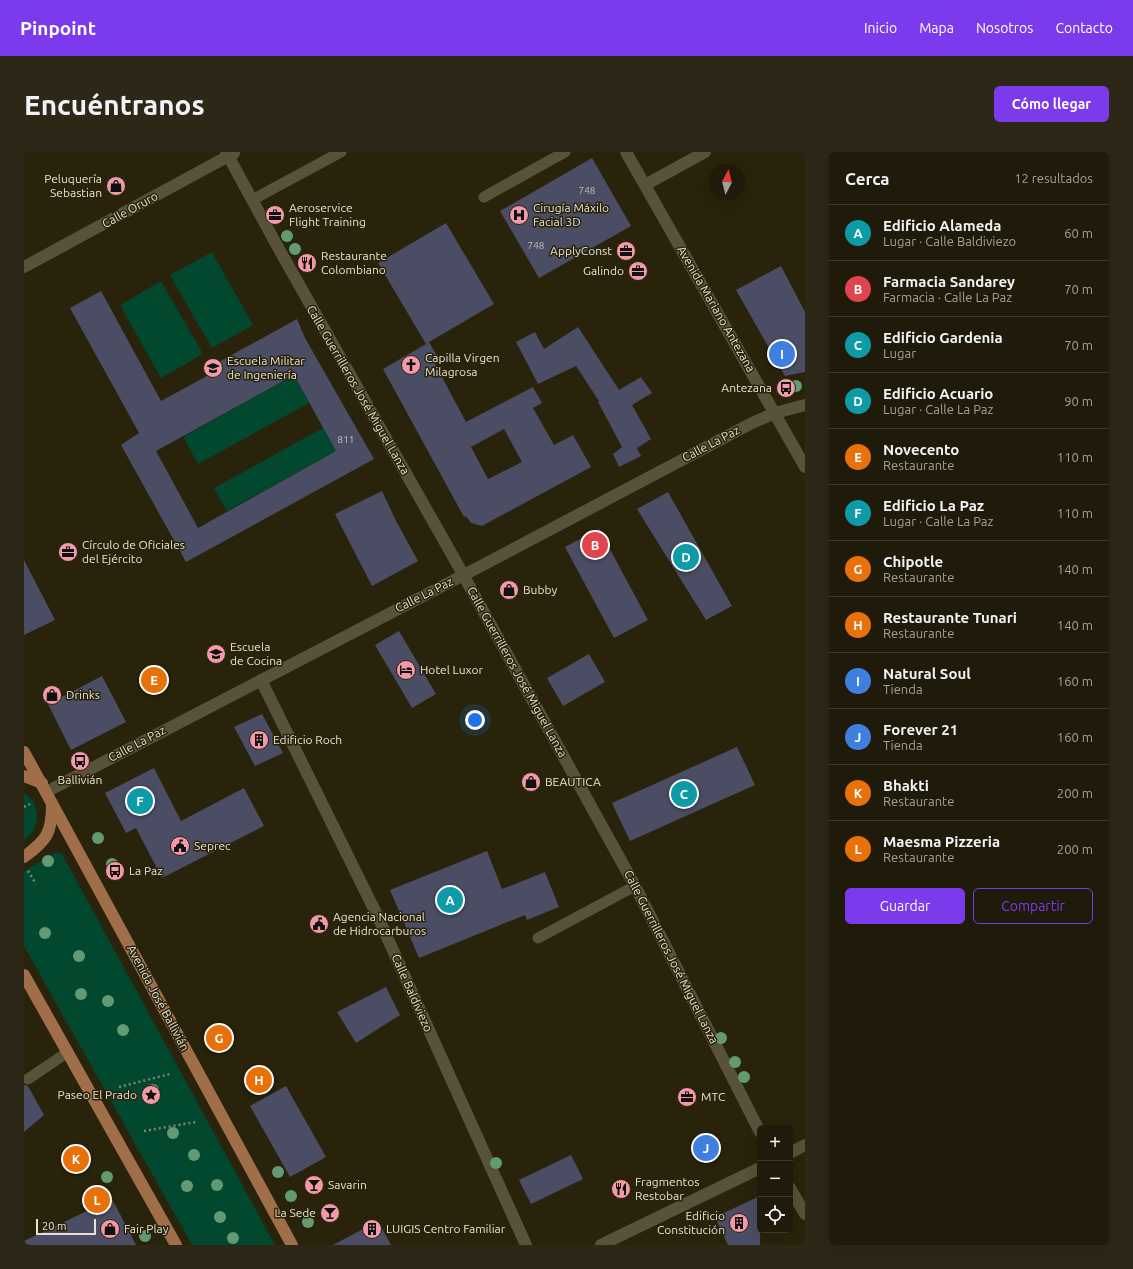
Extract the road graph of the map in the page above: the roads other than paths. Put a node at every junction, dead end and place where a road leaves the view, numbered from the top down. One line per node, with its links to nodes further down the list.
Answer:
1 (341, 152): 8 (lane)
2 (565, 152): 7 (lane)
3 (626, 152): 6 (street, Avenida Mariano Antezana)
4 (705, 152): 6 (street)
5 (230, 153): 8 (street, Calle Guerrilleros José Miguel Lanza); 9 (street, Calle Oruro)
6 (644, 185): 11 (street, Avenida Mariano Antezana)
7 (484, 197)
8 (252, 200): 13 (street, Calle Guerrilleros José Miguel Lanza)
9 (24, 267)
10 (805, 405): 11 (street, Calle La Paz)
11 (775, 413): 12 (street, Avenida Mariano Antezana); 13 (street, Calle La Paz)
12 (805, 467)
13 (464, 575): 14 (street, Calle La Paz); 19 (street, Calle Guerrilleros José Miguel Lanza)
14 (261, 680): 17 (street, Calle La Paz); 32 (street, Calle Baldiviezo)
15 (24, 752): 17 (main road, Avenida José Ballivián)
16 (24, 776): 17 (main road)
17 (47, 793): 18 (main road); 31 (main road, Avenida José Ballivián)
18 (24, 857)
19 (635, 886): 20 (lane); 24 (street, Calle Guerrilleros José Miguel Lanza)
20 (538, 938)
21 (24, 975): 22 (main road)
22 (68, 1052): 23 (lane); 30 (main road)
23 (28, 1078)
24 (757, 1126)
25 (805, 1145): 26 (street)
26 (793, 1151)
27 (757, 1169): 33 (street)
28 (793, 1193): 29 (street)
29 (805, 1214)
30 (176, 1245)
31 (292, 1245)
32 (526, 1245)
33 (601, 1245)

